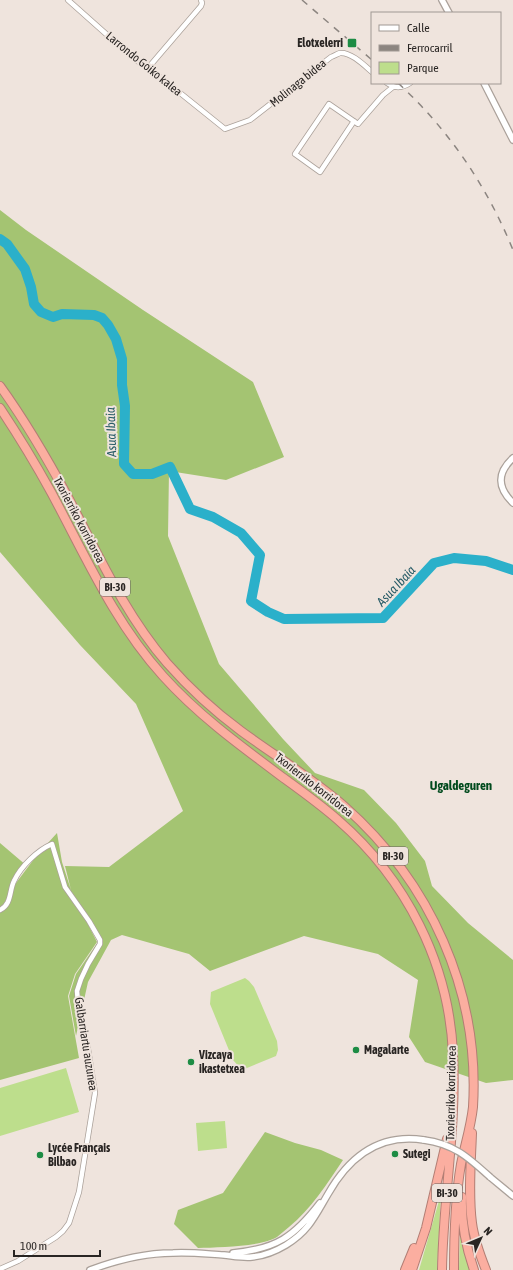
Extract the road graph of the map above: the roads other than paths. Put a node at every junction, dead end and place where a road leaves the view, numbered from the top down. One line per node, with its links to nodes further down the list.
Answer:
1 (68, 0): 5 (street, Larrondo Goiko kalea)
2 (201, 0): 5 (street)
3 (442, 0): 4 (street)
4 (448, 12)
5 (148, 68): 12 (street, Larrondo Goiko kalea)
6 (371, 71): 12 (street, Molinaga bidea)
7 (388, 84): 10 (street)
8 (408, 84): 10 (street)
9 (485, 84): 13 (street)
10 (393, 87): 11 (street)
11 (354, 121): 11 (street)
12 (222, 127)
13 (513, 140)
14 (0, 386): 19 (highway, Txorierriko korridorea / BI-30)
15 (0, 408): 20 (highway, Txorierriko korridorea / BI-30)
16 (513, 458): 17 (street)
17 (513, 503)
18 (0, 910): 24 (street, Galbarriartu auzunea)
19 (472, 1109): 21 (highway, Txorierriko korridorea); 31 (highway)
20 (452, 1117): 23 (highway); 28 (highway, Txorierriko korridorea / BI-30)
21 (467, 1137): 29 (highway, Txorierriko korridorea / BI-30); 30 (highway)
22 (513, 1196): 25 (street, bridge)
23 (431, 1205): 26 (highway); 27 (highway)
24 (0, 1269)
25 (90, 1270)
26 (405, 1270)
27 (412, 1270)
28 (442, 1270)
29 (454, 1270)
30 (474, 1270)
31 (486, 1270)

